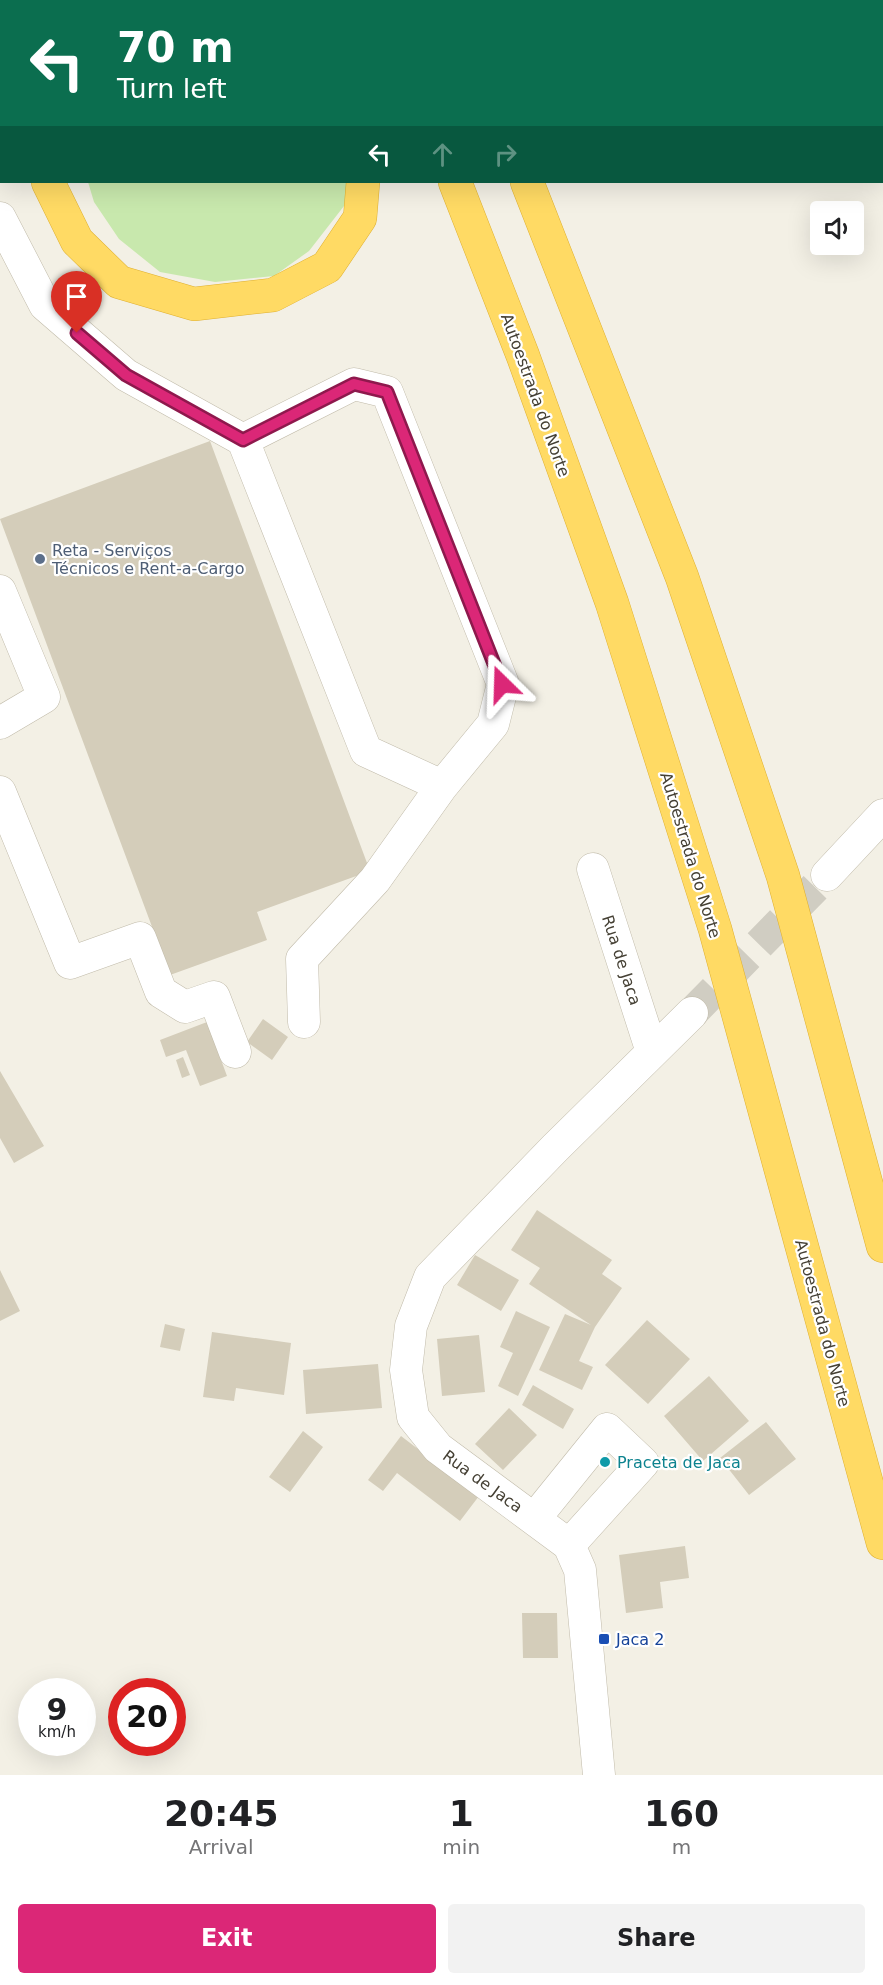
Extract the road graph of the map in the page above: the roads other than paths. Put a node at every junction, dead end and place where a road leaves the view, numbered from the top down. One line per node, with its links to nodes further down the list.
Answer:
1 (48, 183): 2 (highway)
2 (363, 183)
3 (455, 183): 20 (highway, Autoestrada do Norte)
4 (527, 183): 18 (highway)
5 (0, 218): 6 (street)
6 (243, 440): 9 (street); 9 (street)
7 (0, 591): 8 (street)
8 (0, 723)
9 (442, 786): 15 (street)
10 (0, 792): 16 (street)
11 (883, 815): 13 (street)
12 (593, 868): 17 (street, Rua de Jaca)
13 (827, 875)
14 (692, 1012): 17 (street, Rua de Jaca)
15 (304, 1022)
16 (235, 1052)
17 (652, 1052): 19 (street, Rua de Jaca)
18 (883, 1246)
19 (535, 1518): 21 (street, Rua de Jaca); 21 (street)
20 (883, 1543)
21 (569, 1545): 22 (street, Rua de Jaca)
22 (598, 1775)

